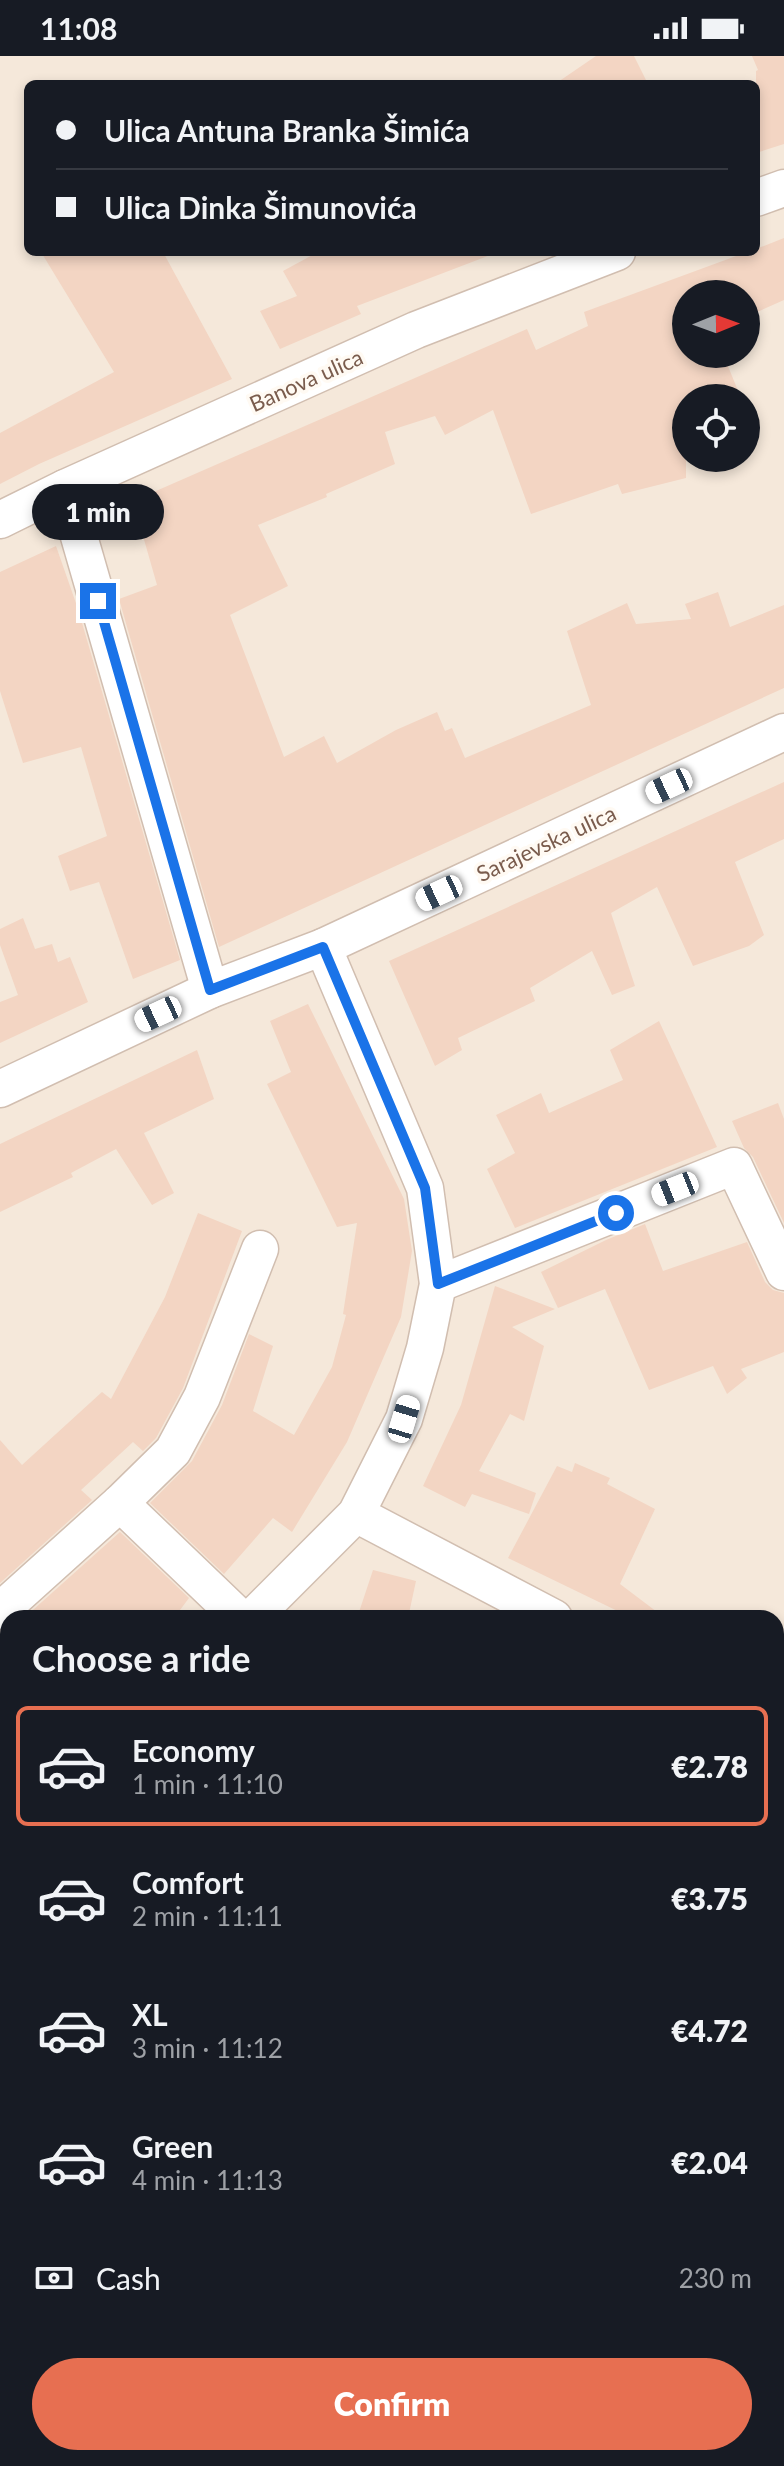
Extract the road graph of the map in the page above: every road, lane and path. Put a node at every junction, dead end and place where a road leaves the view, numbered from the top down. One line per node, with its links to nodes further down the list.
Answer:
1 (784, 188): 2 (street)
2 (760, 197)
3 (607, 256): 4 (street, Banova ulica)
4 (65, 488): 5 (street, Banova ulica); 8 (street)
5 (0, 520)
6 (784, 732): 7 (street, Sarajevska ulica)
7 (323, 947): 8 (street, Sarajevska ulica); 12 (street)
8 (210, 990): 9 (street, Sarajevska ulica)
9 (0, 1089)
10 (260, 1249): 13 (street)
11 (784, 1272): 12 (street)
12 (438, 1284): 14 (street)
13 (120, 1503): 15 (street); 16 (street)
14 (356, 1514): 17 (street); 18 (street)
15 (1, 1610)
16 (232, 1610)
17 (260, 1610)
18 (539, 1610)

